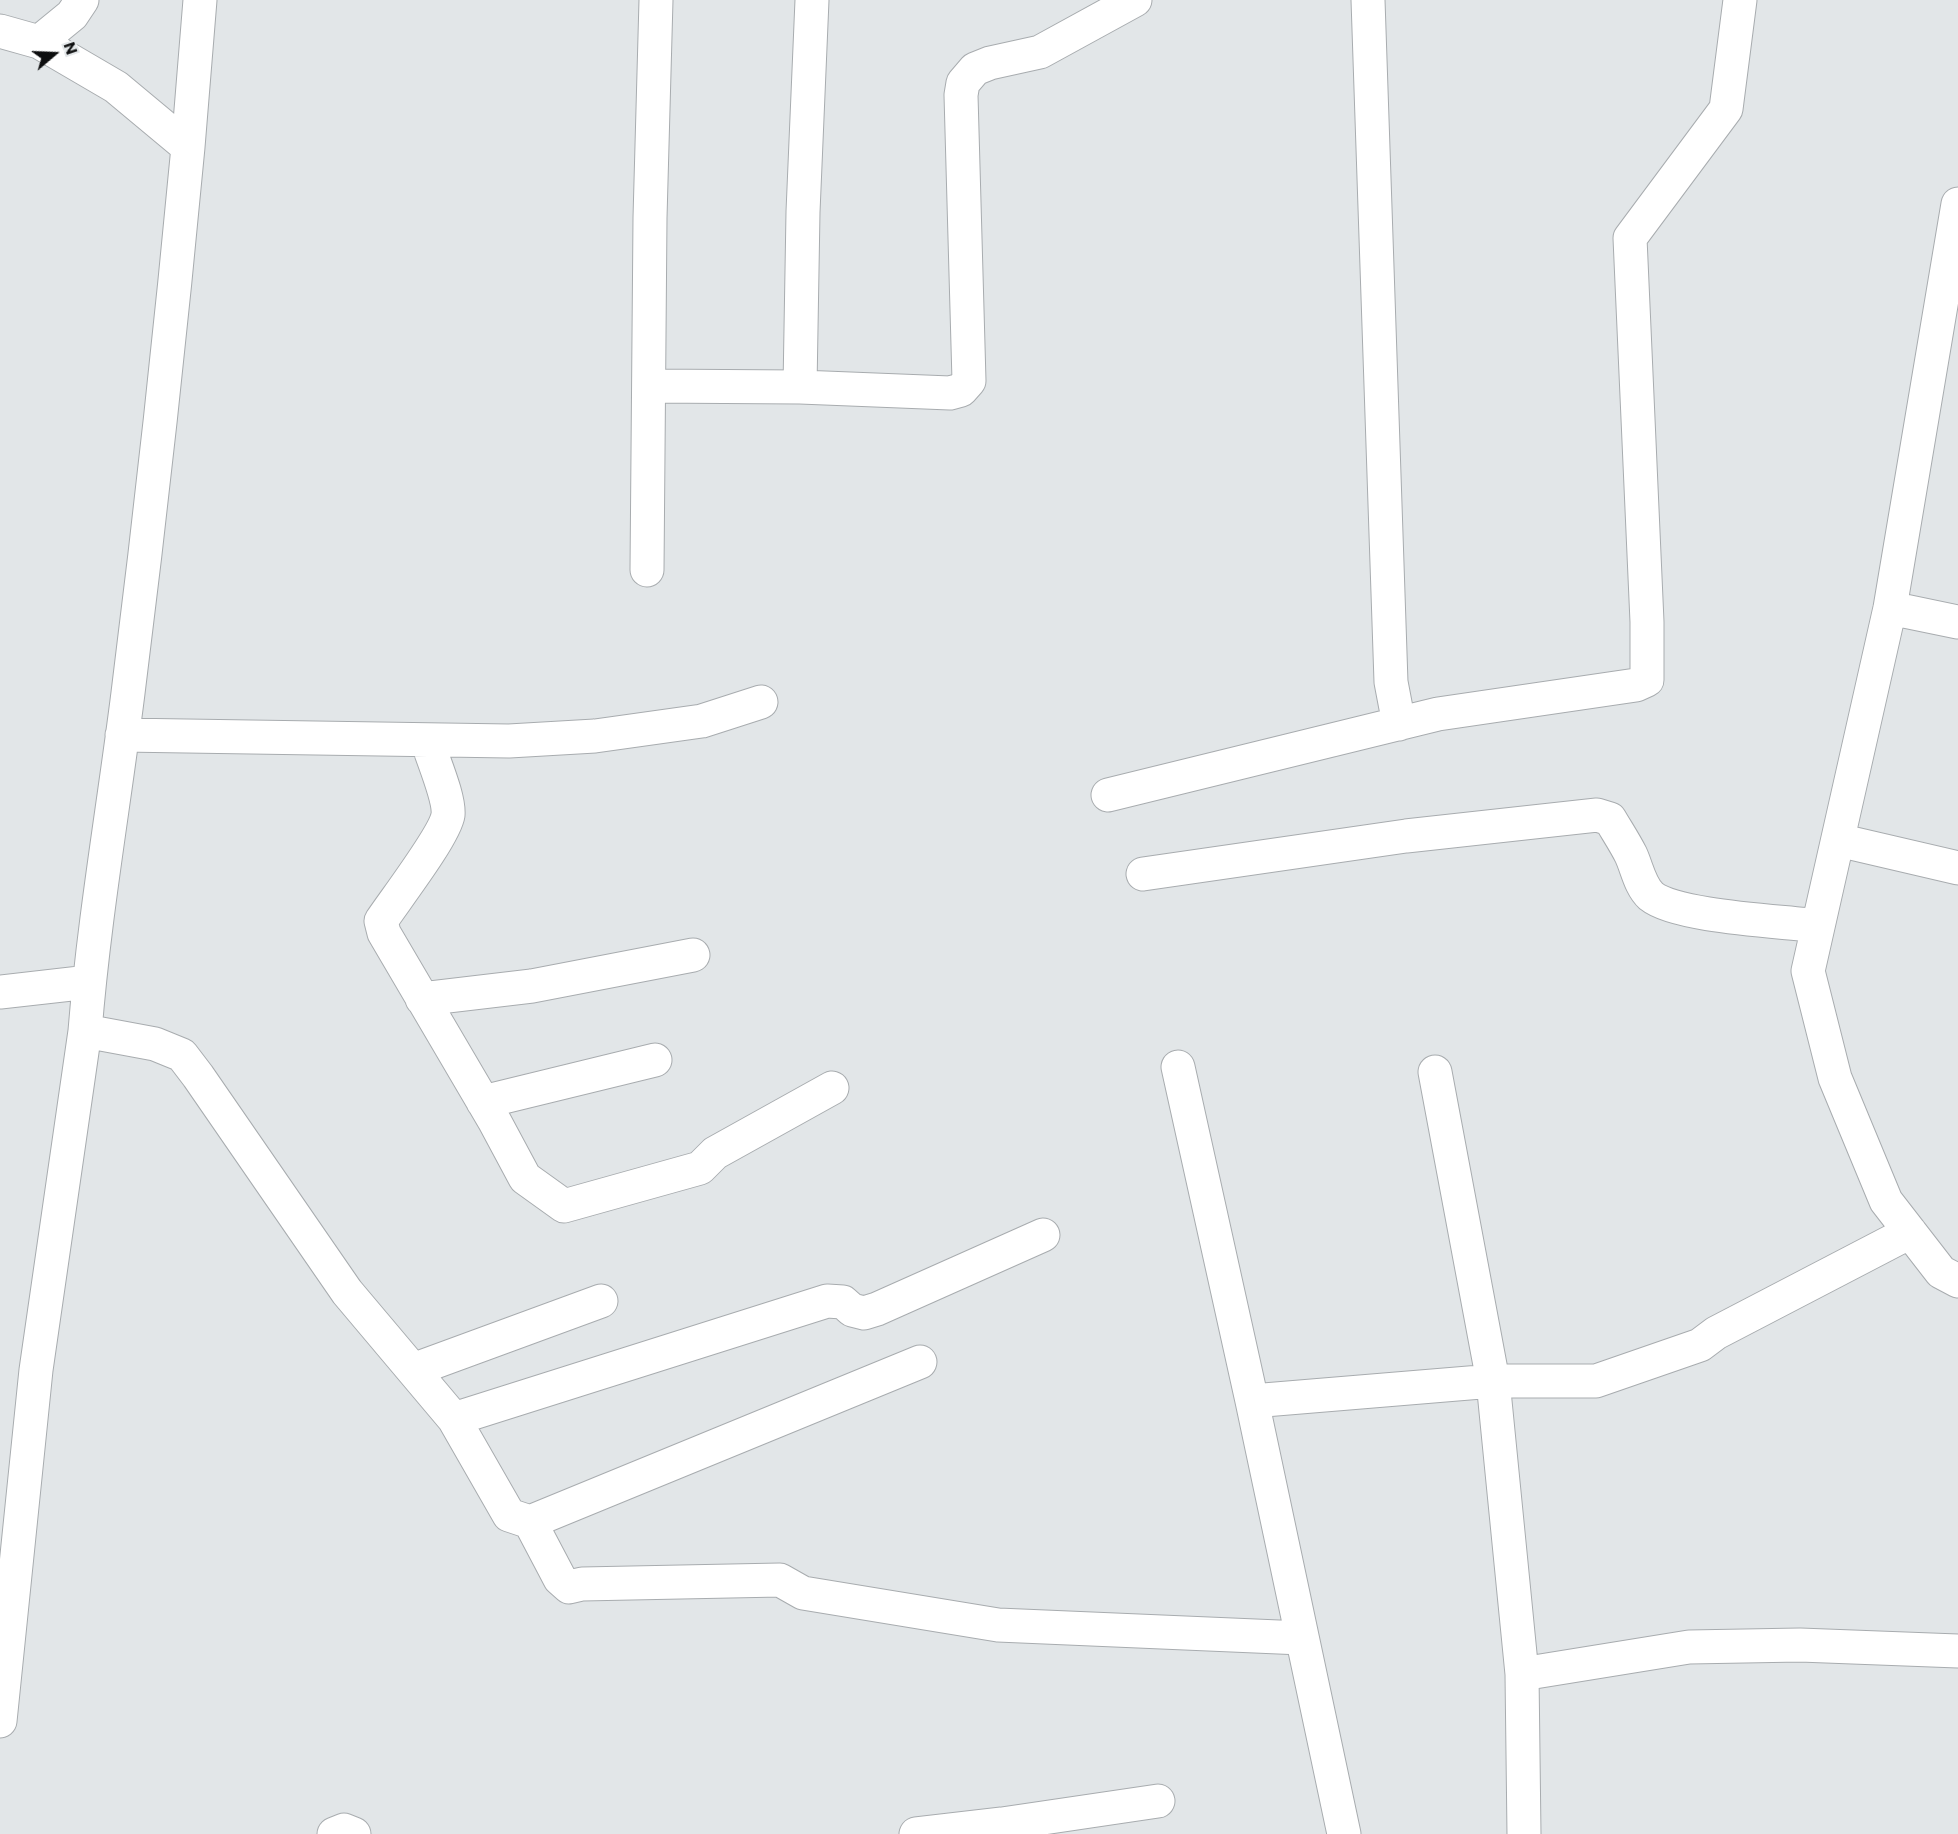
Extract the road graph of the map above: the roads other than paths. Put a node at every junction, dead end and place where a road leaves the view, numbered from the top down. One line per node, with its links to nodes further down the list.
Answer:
1 (82, 0): 9 (street)
2 (200, 0): 10 (street)
3 (656, 0): 12 (street)
4 (812, 0): 13 (street)
5 (1135, 0): 13 (street)
6 (1368, 0): 18 (street)
7 (1740, 0): 18 (street)
8 (0, 31): 9 (street)
9 (39, 42): 10 (street)
10 (188, 147): 19 (street)
11 (1958, 204): 15 (street)
12 (649, 386): 13 (street); 14 (street)
13 (800, 387)
14 (647, 570)
15 (1890, 608): 16 (street); 22 (street)
16 (1958, 622)
17 (761, 702): 20 (street)
18 (1399, 724): 21 (street)
19 (122, 735): 20 (street); 27 (street)
20 (427, 740): 29 (street)
21 (1107, 795)
22 (1838, 840): 23 (street); 25 (street)
23 (1958, 868)
24 (1143, 873): 25 (street)
25 (1818, 926): 36 (street)
26 (693, 955): 29 (street)
27 (89, 982): 28 (street); 30 (street)
28 (0, 992)
29 (422, 999): 35 (street)
30 (85, 1031): 41 (street); 49 (street)
31 (655, 1060): 35 (street)
32 (1178, 1067): 43 (street)
33 (1436, 1072): 42 (street)
34 (832, 1088): 35 (street)
35 (483, 1102)
36 (1910, 1232): 38 (street); 42 (street)
37 (1043, 1235): 44 (street)
38 (1958, 1281)
39 (601, 1301): 41 (street)
40 (920, 1362): 45 (street)
41 (412, 1370): 44 (street)
42 (1493, 1381): 43 (street); 48 (street)
43 (1252, 1401): 46 (street)
44 (454, 1419): 45 (street)
45 (530, 1522): 46 (street)
46 (1302, 1638): 54 (street)
47 (1958, 1650): 48 (street)
48 (1522, 1674): 55 (street)
49 (0, 1721)
50 (1158, 1801): 53 (street)
51 (334, 1834): 52 (street)
52 (354, 1834)
53 (916, 1834)
54 (1344, 1834)
55 (1524, 1834)

